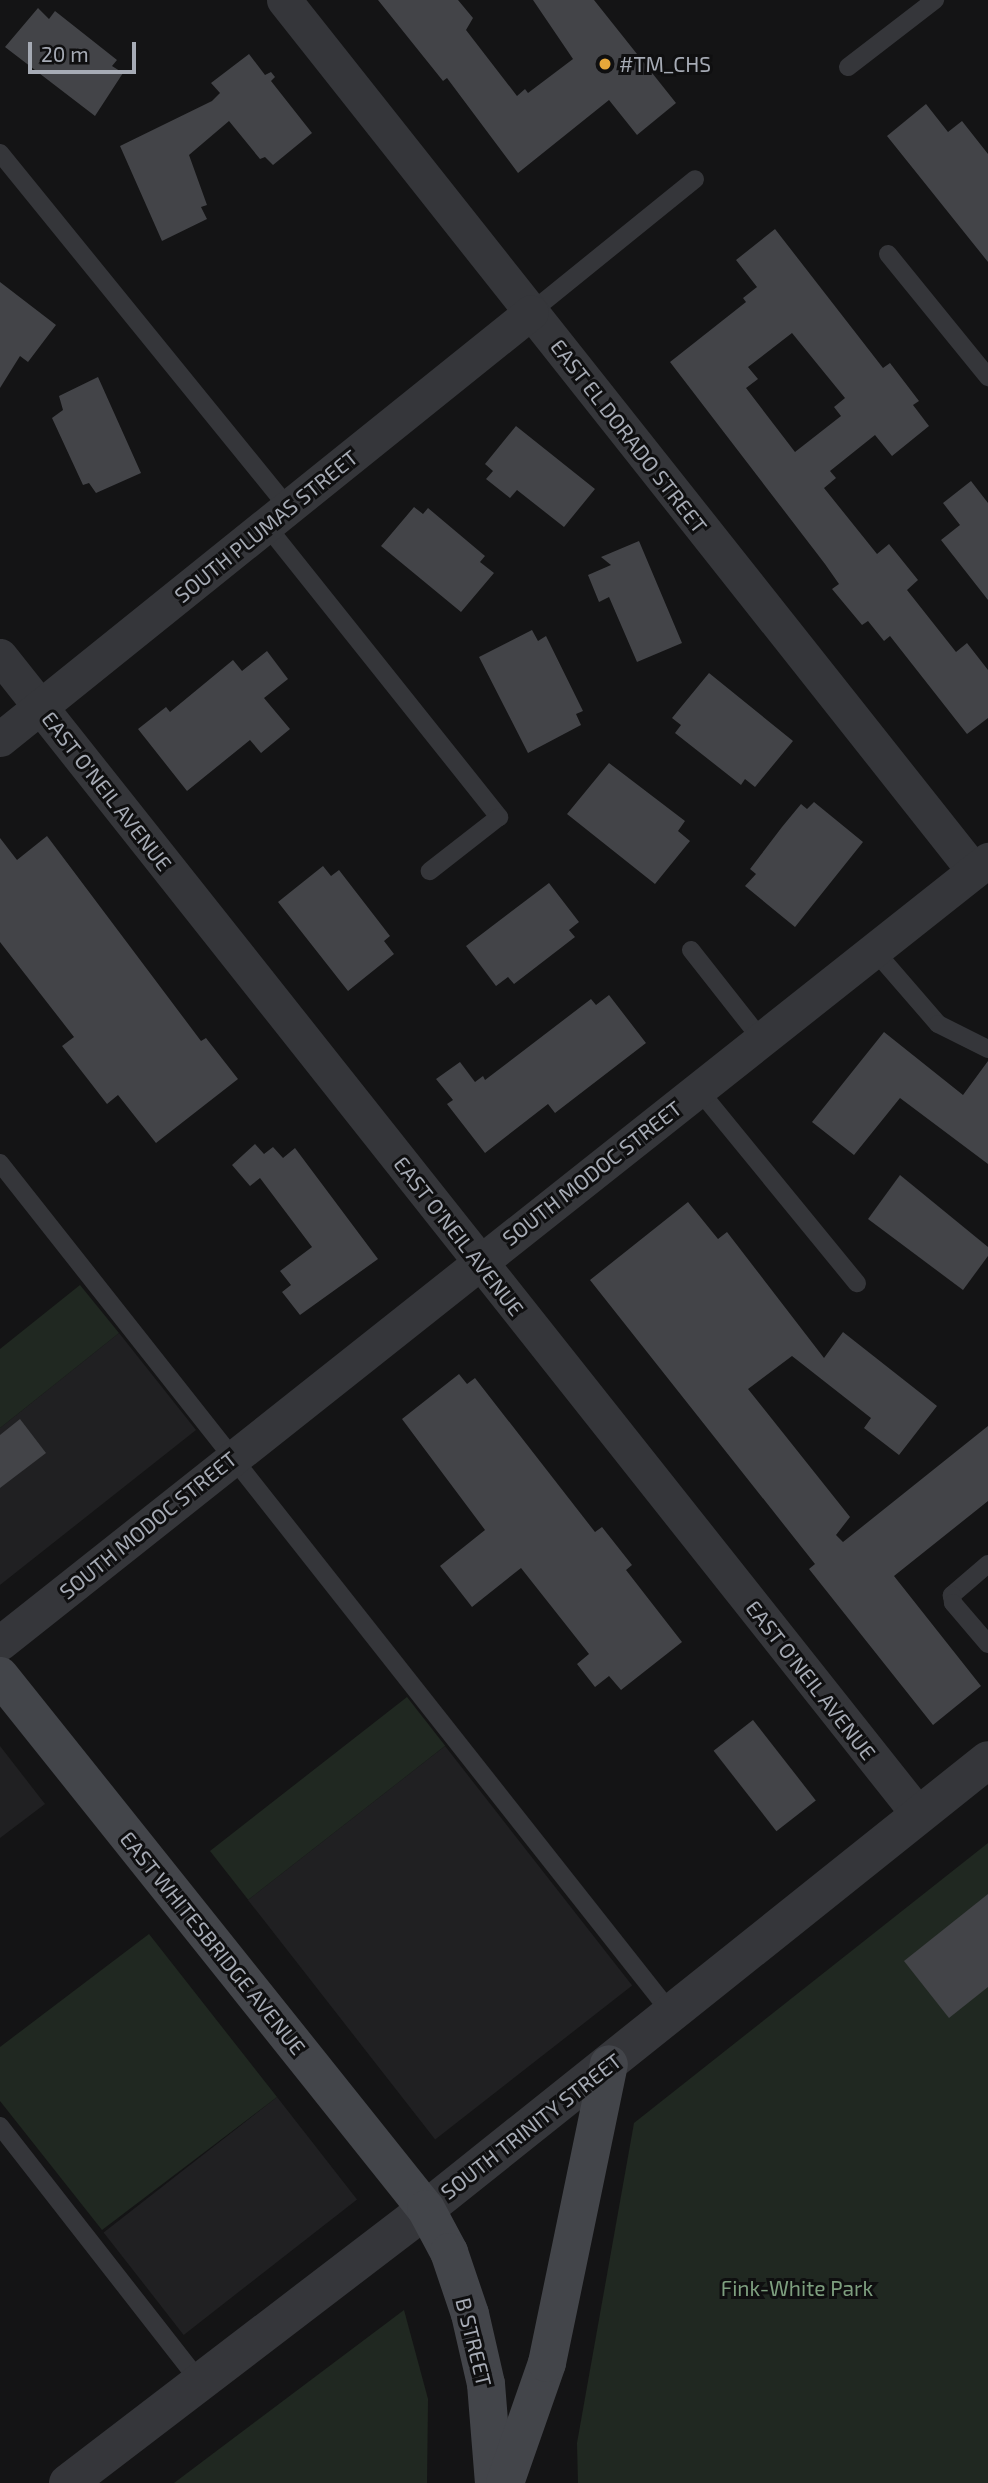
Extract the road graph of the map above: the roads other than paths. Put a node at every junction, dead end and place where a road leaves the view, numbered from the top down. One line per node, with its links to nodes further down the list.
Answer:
1 (284, 0): 7 (street, EAST EL DORADO STREET)
2 (935, 0): 3 (lane)
3 (848, 67)
4 (0, 153): 9 (lane)
5 (695, 179): 7 (lane)
6 (888, 254): 8 (lane)
7 (531, 312): 9 (street, SOUTH PLUMAS STREET); 13 (street, EAST EL DORADO STREET)
8 (988, 377)
9 (277, 516): 11 (street, SOUTH PLUMAS STREET); 14 (lane)
10 (0, 656): 11 (street, EAST O'NEIL AVENUE)
11 (40, 707): 12 (street, SOUTH PLUMAS STREET); 21 (street, EAST O'NEIL AVENUE)
12 (0, 739)
13 (981, 865): 16 (street, SOUTH MODOC STREET)
14 (430, 871)
15 (691, 950): 17 (lane)
16 (874, 950): 17 (street, SOUTH MODOC STREET); 18 (lane)
17 (761, 1039): 19 (street, SOUTH MODOC STREET)
18 (988, 1049)
19 (698, 1089): 21 (street, SOUTH MODOC STREET); 22 (lane)
20 (0, 1163): 23 (lane)
21 (479, 1262): 23 (street, SOUTH MODOC STREET); 29 (street, EAST O'NEIL AVENUE)
22 (857, 1283)
23 (230, 1459): 25 (street, SOUTH MODOC STREET); 30 (lane)
24 (988, 1564): 26 (lane)
25 (0, 1643)
26 (988, 1644)
27 (0, 1676): 33 (main road, EAST WHITESBRIDGE AVENUE)
28 (988, 1760): 29 (street, SOUTH TRINITY STREET)
29 (919, 1815): 30 (street, SOUTH TRINITY STREET)
30 (671, 2013): 31 (street, SOUTH TRINITY STREET)
31 (609, 2064): 33 (street, SOUTH TRINITY STREET); 37 (main road)
32 (0, 2126): 34 (lane)
33 (425, 2209): 34 (street, SOUTH TRINITY STREET); 36 (main road, B STREET)
34 (200, 2382): 35 (street, SOUTH TRINITY STREET)
35 (68, 2483)
36 (494, 2483)
37 (505, 2483)

